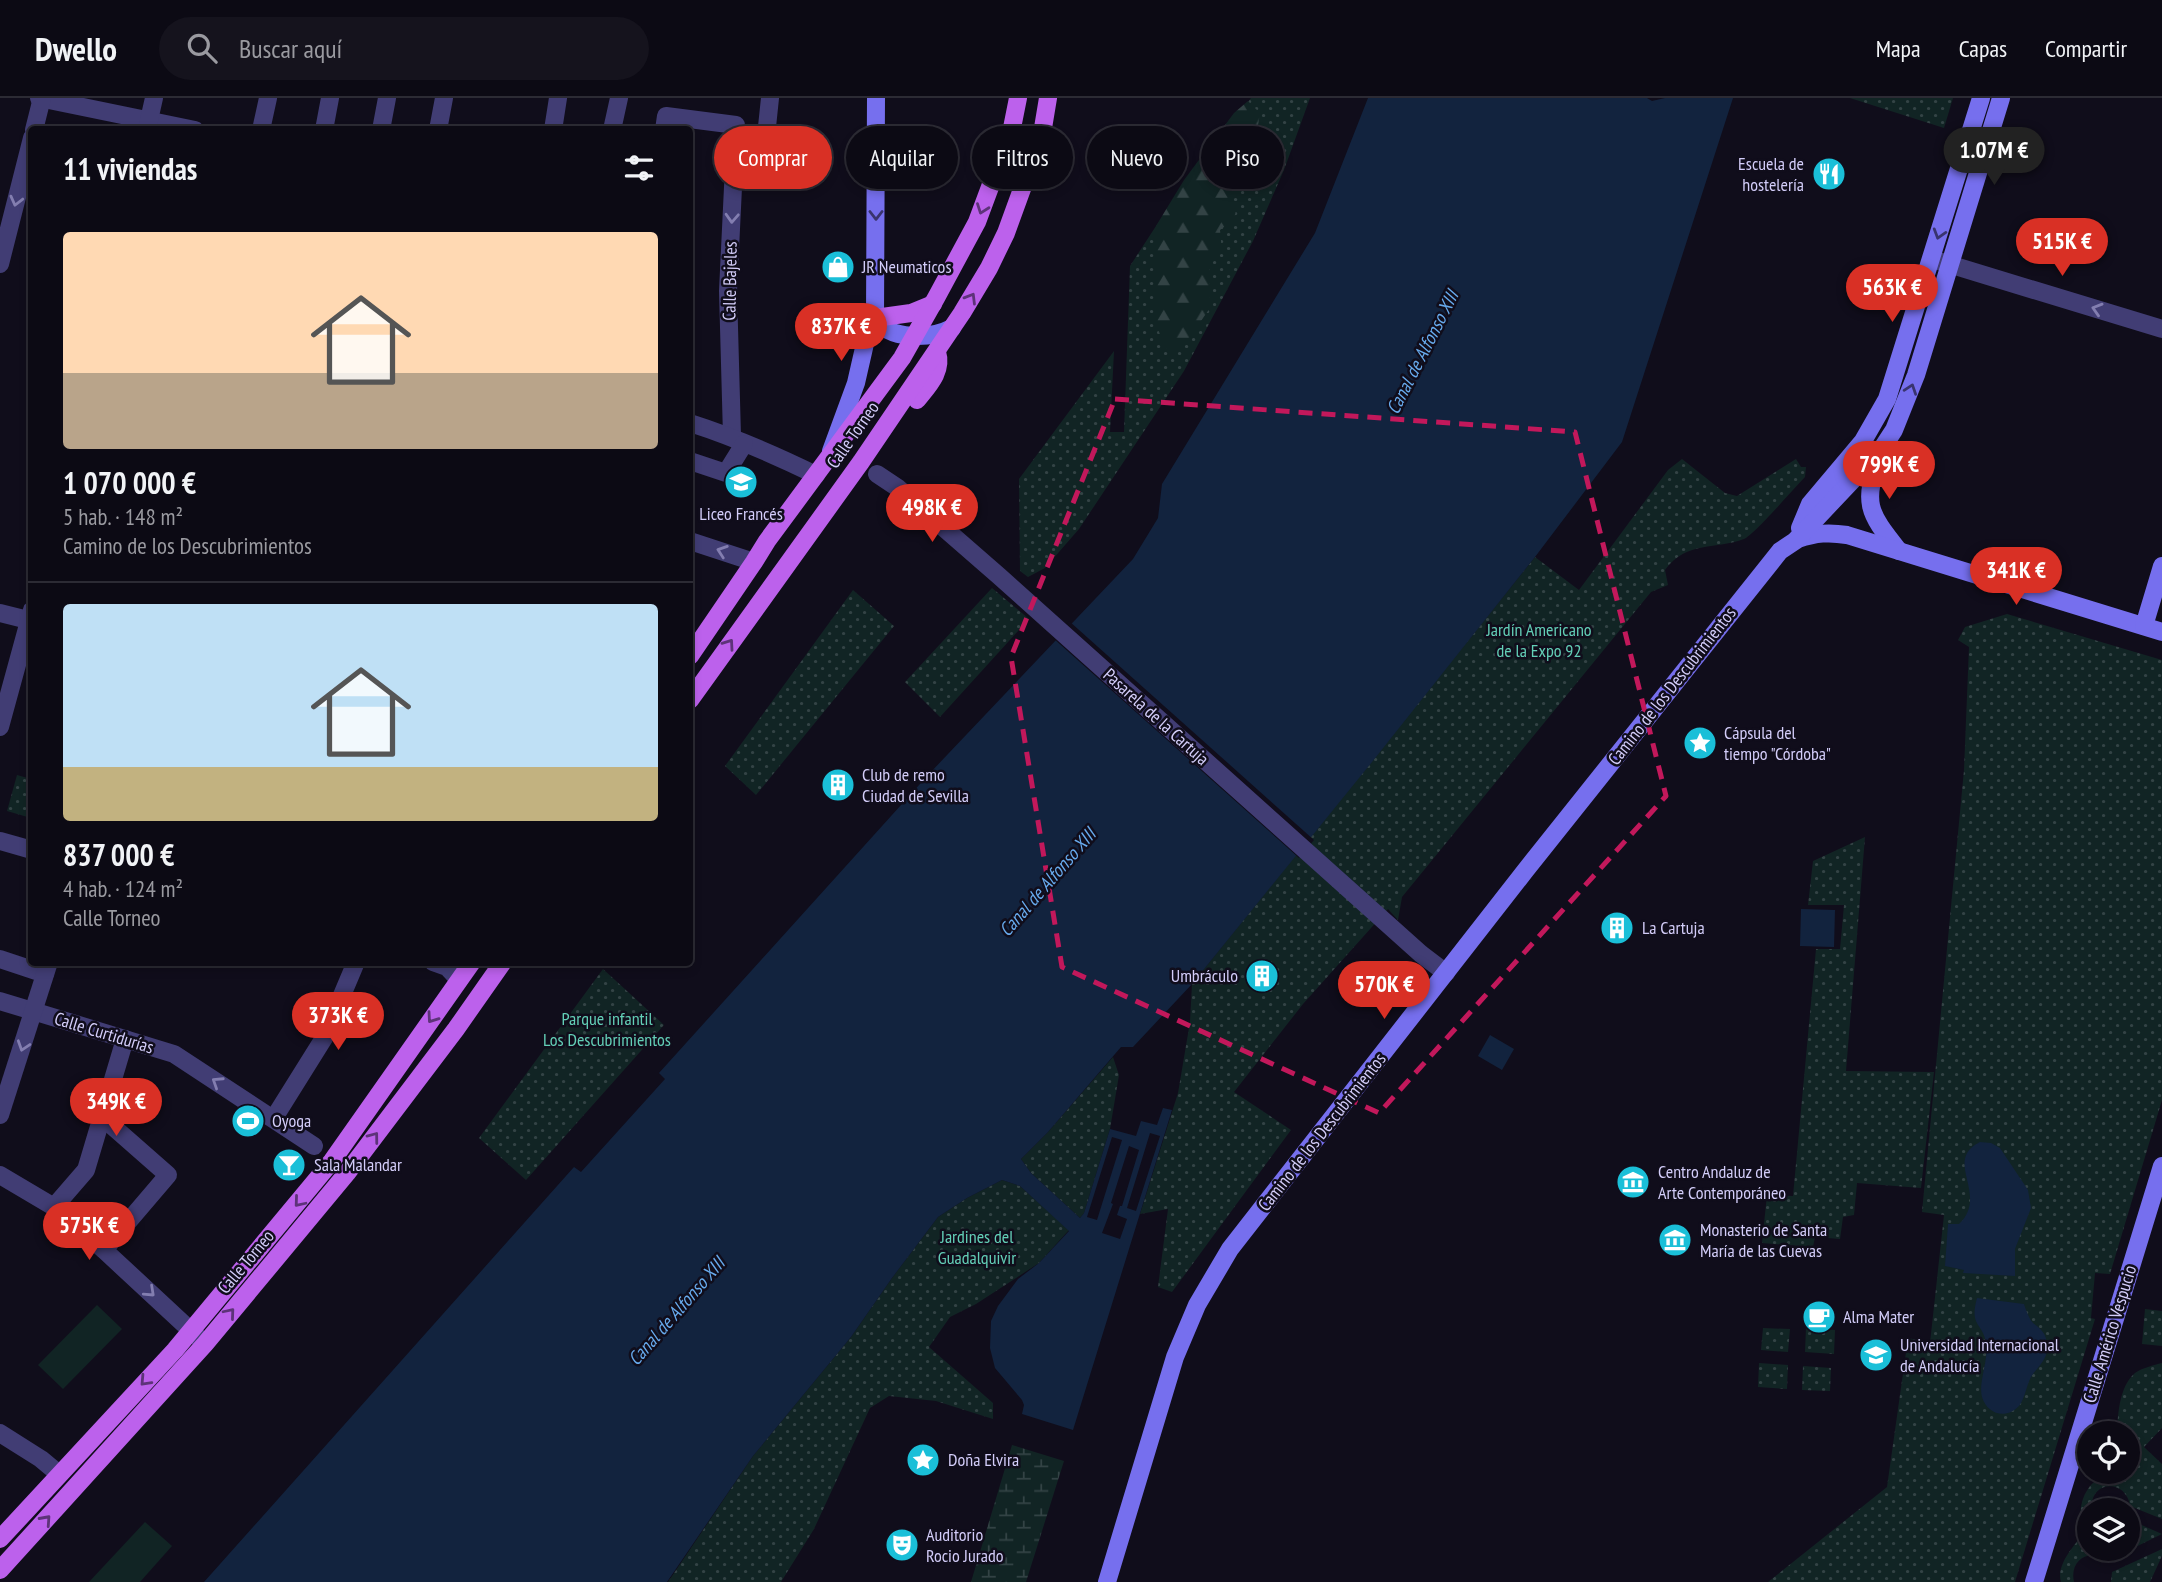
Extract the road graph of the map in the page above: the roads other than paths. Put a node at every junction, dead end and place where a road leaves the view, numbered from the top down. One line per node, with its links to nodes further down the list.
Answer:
1 (41, 98): 16 (street); 17 (street)
2 (154, 98): 16 (street)
3 (268, 98): 18 (street)
4 (330, 98): 19 (street)
5 (387, 98): 20 (street)
6 (444, 98): 21 (street)
7 (558, 98): 22 (street)
8 (619, 98): 23 (street)
9 (770, 98): 25 (street)
10 (876, 98): 32 (street, Calle Torneo, one-way to 32)
11 (1018, 98): 31 (main road, Calle Torneo, one-way to 31)
12 (1048, 98): 34 (main road, Calle Torneo, one-way to 12)
13 (1981, 98): 28 (street, Camino de los Descubrimientos, one-way to 28)
14 (2001, 98): 30 (street, Camino de los Descubrimientos)
15 (665, 123): 24 (street, Calle Bajeles)
16 (148, 125)
17 (35, 126)
18 (262, 126)
19 (325, 126)
20 (382, 126)
21 (439, 126)
22 (554, 126)
23 (613, 126)
24 (736, 126)
25 (767, 126)
26 (28, 154): 29 (street, one-way to 29)
27 (734, 189): 37 (street, Calle Bajeles, one-way to 37)
28 (1932, 259): 30 (street); 43 (street, Camino de los Descubrimientos)
29 (0, 264)
30 (1950, 264): 33 (street, one-way to 30); 38 (street, Camino de los Descubrimientos, one-way to 30)
31 (933, 304): 32 (main road); 34 (main road, Calle Torneo)
32 (881, 317): 34 (street); 39 (street, Calle Torneo)
33 (2162, 329)
34 (925, 337): 35 (main road, Calle Torneo); 35 (main road); 54 (main road, Calle Torneo, one-way to 34)
35 (902, 358): 39 (main road, Calle Torneo)
36 (693, 424): 37 (street)
37 (738, 440): 40 (street); 41 (street)
38 (1881, 450): 43 (street, Camino de los Descubrimientos); 45 (street)
39 (827, 461): 41 (main road, Calle Torneo)
40 (693, 462)
41 (816, 475): 46 (main road, Calle Torneo)
42 (883, 478): 65 (street, Pasarela de la Cartuja)
43 (1795, 541): 45 (street); 65 (street, Camino de los Descubrimientos)
44 (693, 542): 46 (street, one-way to 44)
45 (1899, 551): 50 (street)
46 (754, 562): 53 (main road, Calle Torneo)
47 (2162, 566): 50 (street)
48 (0, 613): 49 (street)
49 (28, 618)
50 (2144, 626): 52 (street)
51 (28, 629): 55 (street)
52 (2162, 632)
53 (693, 652)
54 (693, 696)
55 (0, 727)
56 (0, 841): 57 (street)
57 (28, 849)
58 (0, 960): 59 (street)
59 (28, 965)
60 (354, 966): 72 (street)
61 (444, 966): 66 (street)
62 (469, 966): 66 (main road, Calle Torneo)
63 (500, 966): 79 (main road, Calle Torneo, one-way to 63)
64 (47, 968): 68 (street)
65 (1446, 973): 84 (street, Camino de los Descubrimientos)
66 (459, 981): 78 (main road, Calle Torneo, one-way to 78)
67 (0, 1001): 68 (street, Calle Curtidurías)
68 (34, 1011): 69 (street, Calle Curtidurías); 70 (street, one-way to 70)
69 (125, 1039): 71 (street); 72 (street, Calle Curtidurías, one-way to 69)
70 (0, 1115)
71 (102, 1117): 76 (street); 77 (street)
72 (275, 1118): 73 (street, Calle Curtidurías)
73 (314, 1146)
74 (2162, 1166): 85 (street, Calle Américo Vespucio)
75 (0, 1175): 76 (street)
76 (54, 1207): 77 (street)
77 (104, 1250): 78 (street, one-way to 78)
78 (191, 1330): 79 (street); 81 (main road, Calle Torneo, one-way to 81)
79 (205, 1344): 83 (main road, Calle Torneo, one-way to 79)
80 (0, 1433): 81 (street)
81 (59, 1474): 82 (main road, Calle Torneo)
82 (0, 1539)
83 (0, 1570)
84 (1107, 1582)
85 (2034, 1582)

